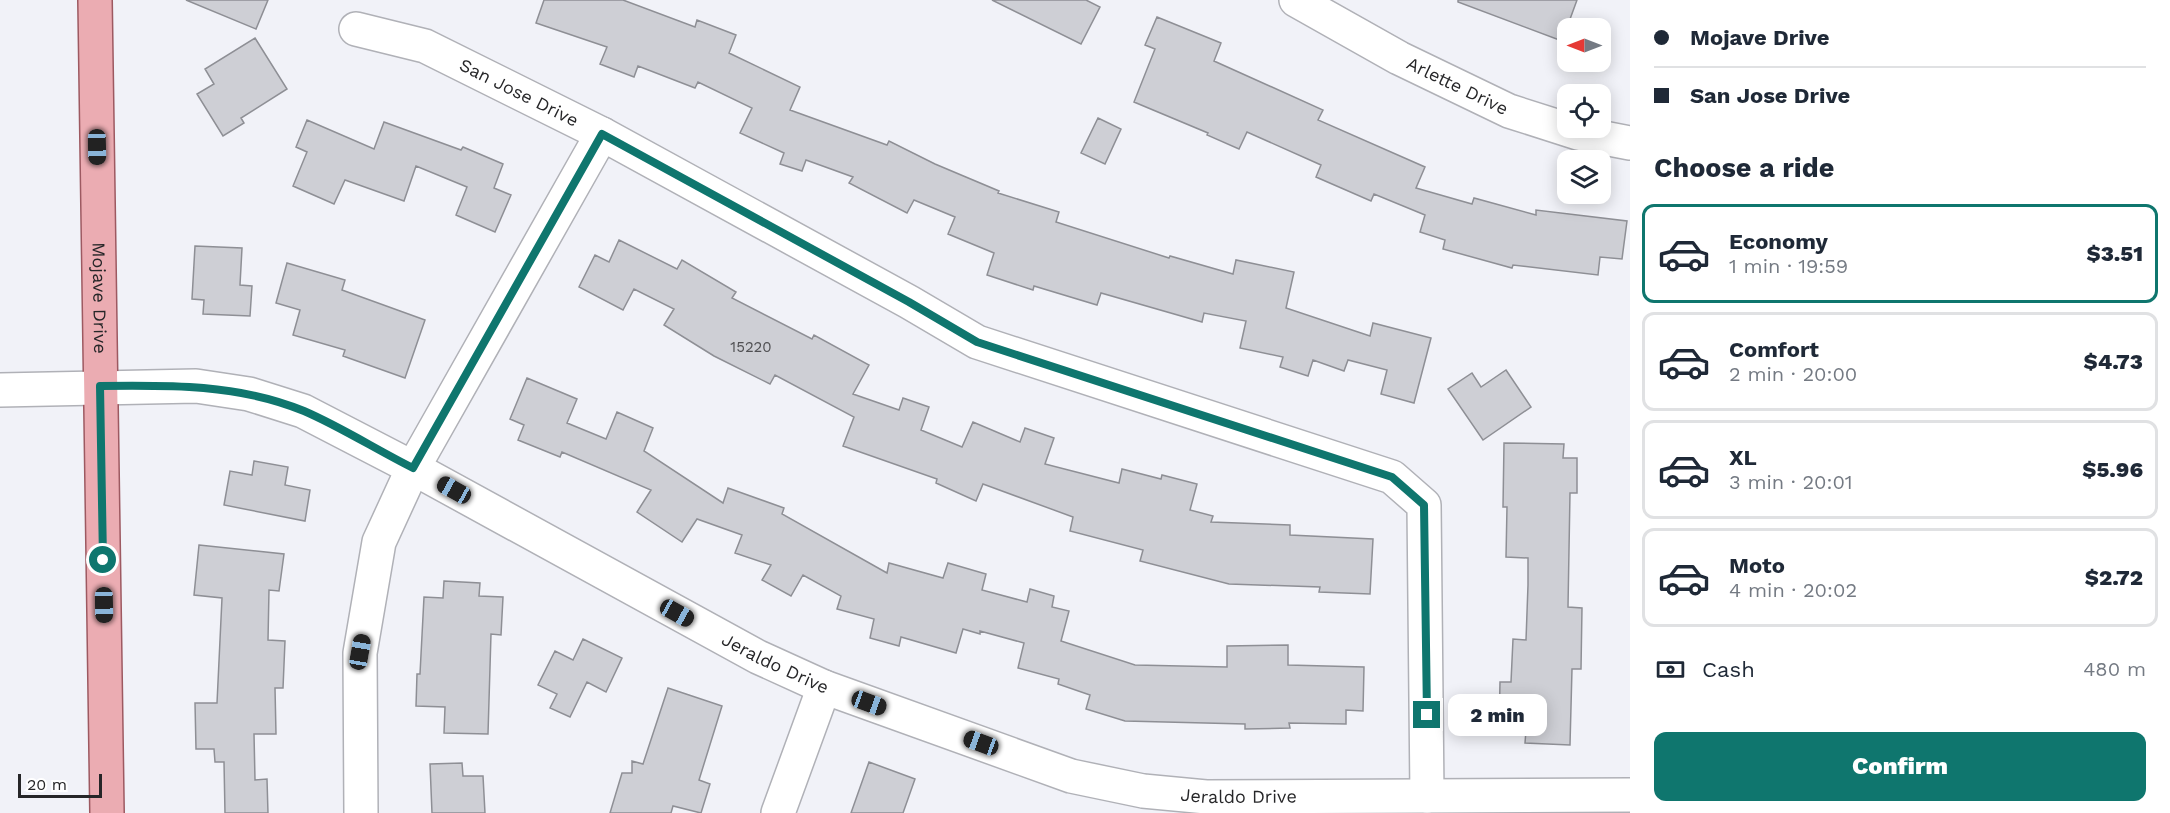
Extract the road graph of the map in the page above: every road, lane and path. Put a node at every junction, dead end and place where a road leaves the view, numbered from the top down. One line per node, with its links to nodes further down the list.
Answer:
1 (95, 0): 6 (main road, Mojave Drive)
2 (1296, 0): 5 (street, Arlette Drive)
3 (356, 29): 4 (street, San Jose Drive)
4 (602, 134): 8 (street); 11 (street, San Jose Drive)
5 (1630, 143)
6 (100, 386): 7 (street, Jeraldo Drive); 8 (street, Jeraldo Drive); 12 (main road, Mojave Drive)
7 (0, 390)
8 (413, 468): 9 (street, Jeraldo Drive); 13 (street)
9 (824, 687): 11 (street, Jeraldo Drive); 14 (street)
10 (1630, 795): 11 (street, Jeraldo Drive)
11 (1427, 796)
12 (107, 813)
13 (361, 813)
14 (777, 813)

